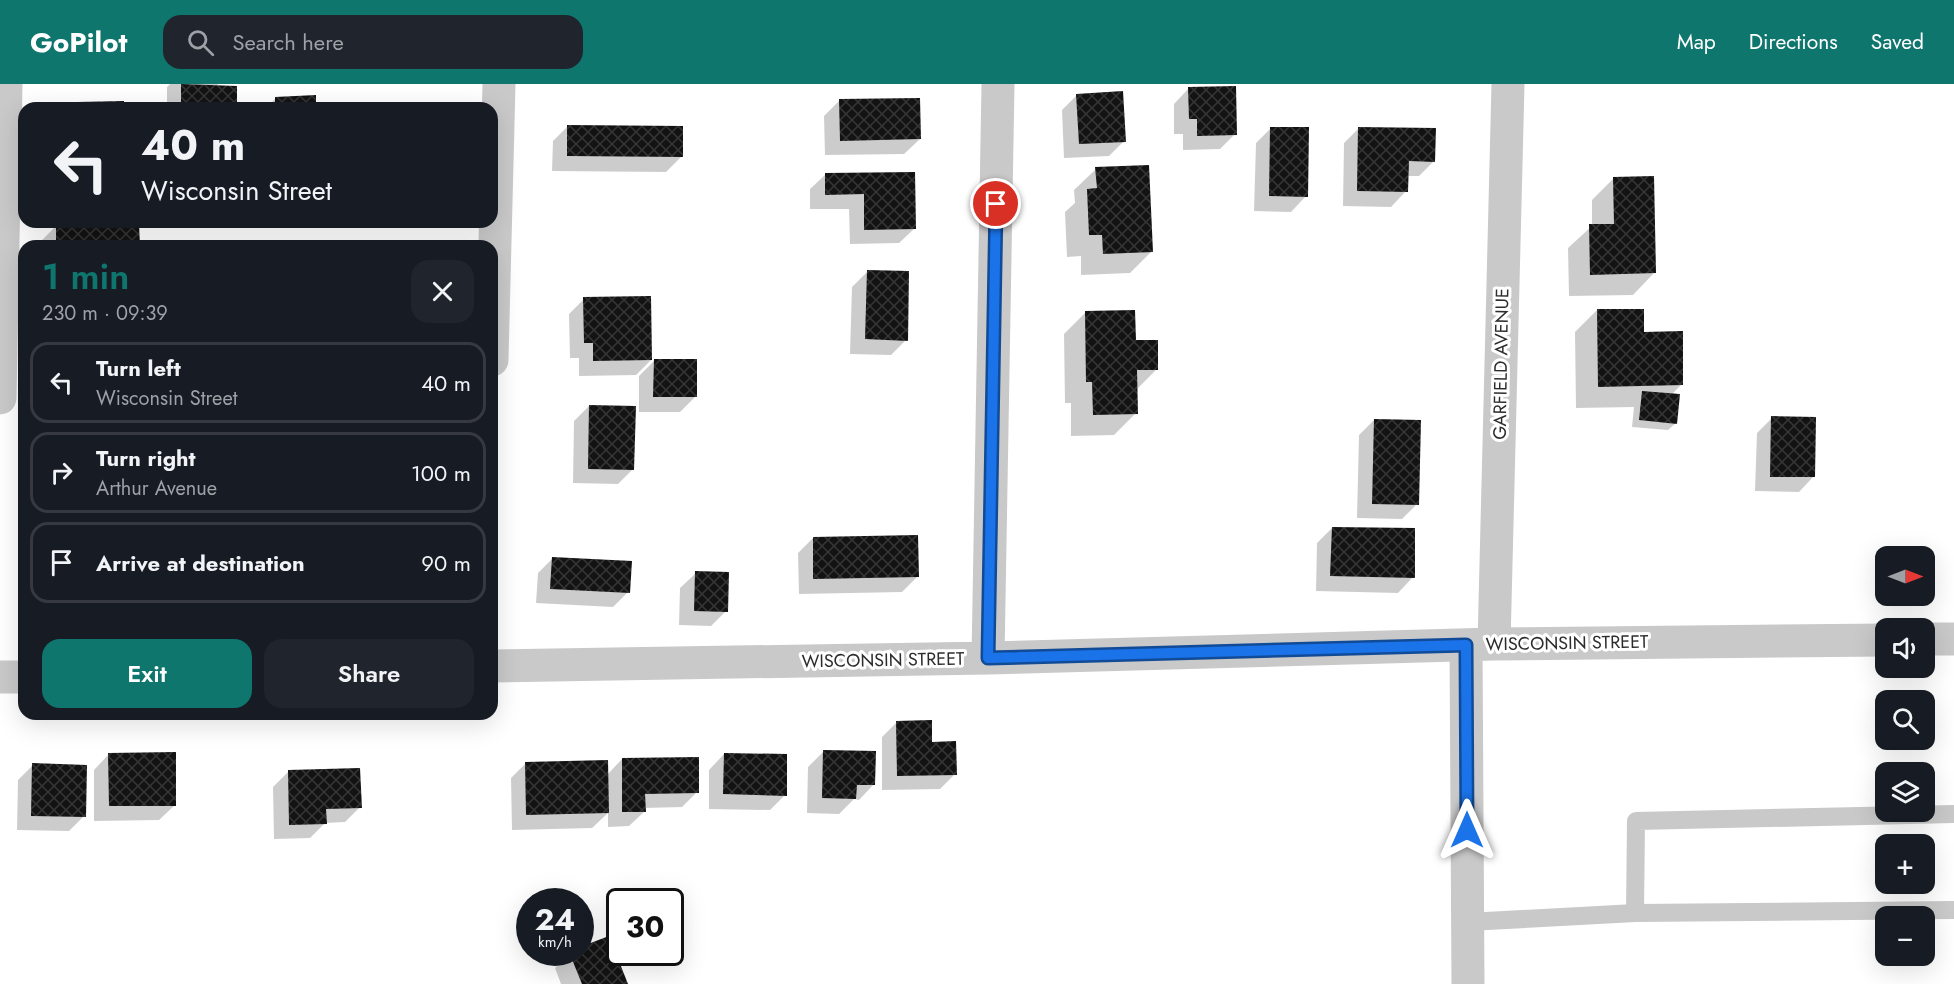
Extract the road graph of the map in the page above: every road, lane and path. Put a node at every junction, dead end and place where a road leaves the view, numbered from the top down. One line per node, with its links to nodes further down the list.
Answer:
1 (6, 84): 6 (street)
2 (499, 84): 5 (street)
3 (998, 84): 11 (street)
4 (1508, 84): 10 (street, GARFIELD AVENUE)
5 (498, 123)
6 (0, 398)
7 (1875, 639): 10 (street, WISCONSIN STREET)
8 (1935, 639): 9 (street)
9 (1954, 639)
10 (1480, 644): 11 (street, WISCONSIN STREET); 18 (street, GARFIELD AVENUE)
11 (988, 658): 12 (street, WISCONSIN STREET)
12 (498, 666)
13 (0, 677): 14 (street)
14 (18, 677)
15 (1954, 814): 17 (lane)
16 (1954, 910): 17 (lane)
17 (1635, 913): 18 (lane)
18 (1468, 922): 19 (street, GARFIELD AVENUE)
19 (1468, 984)

